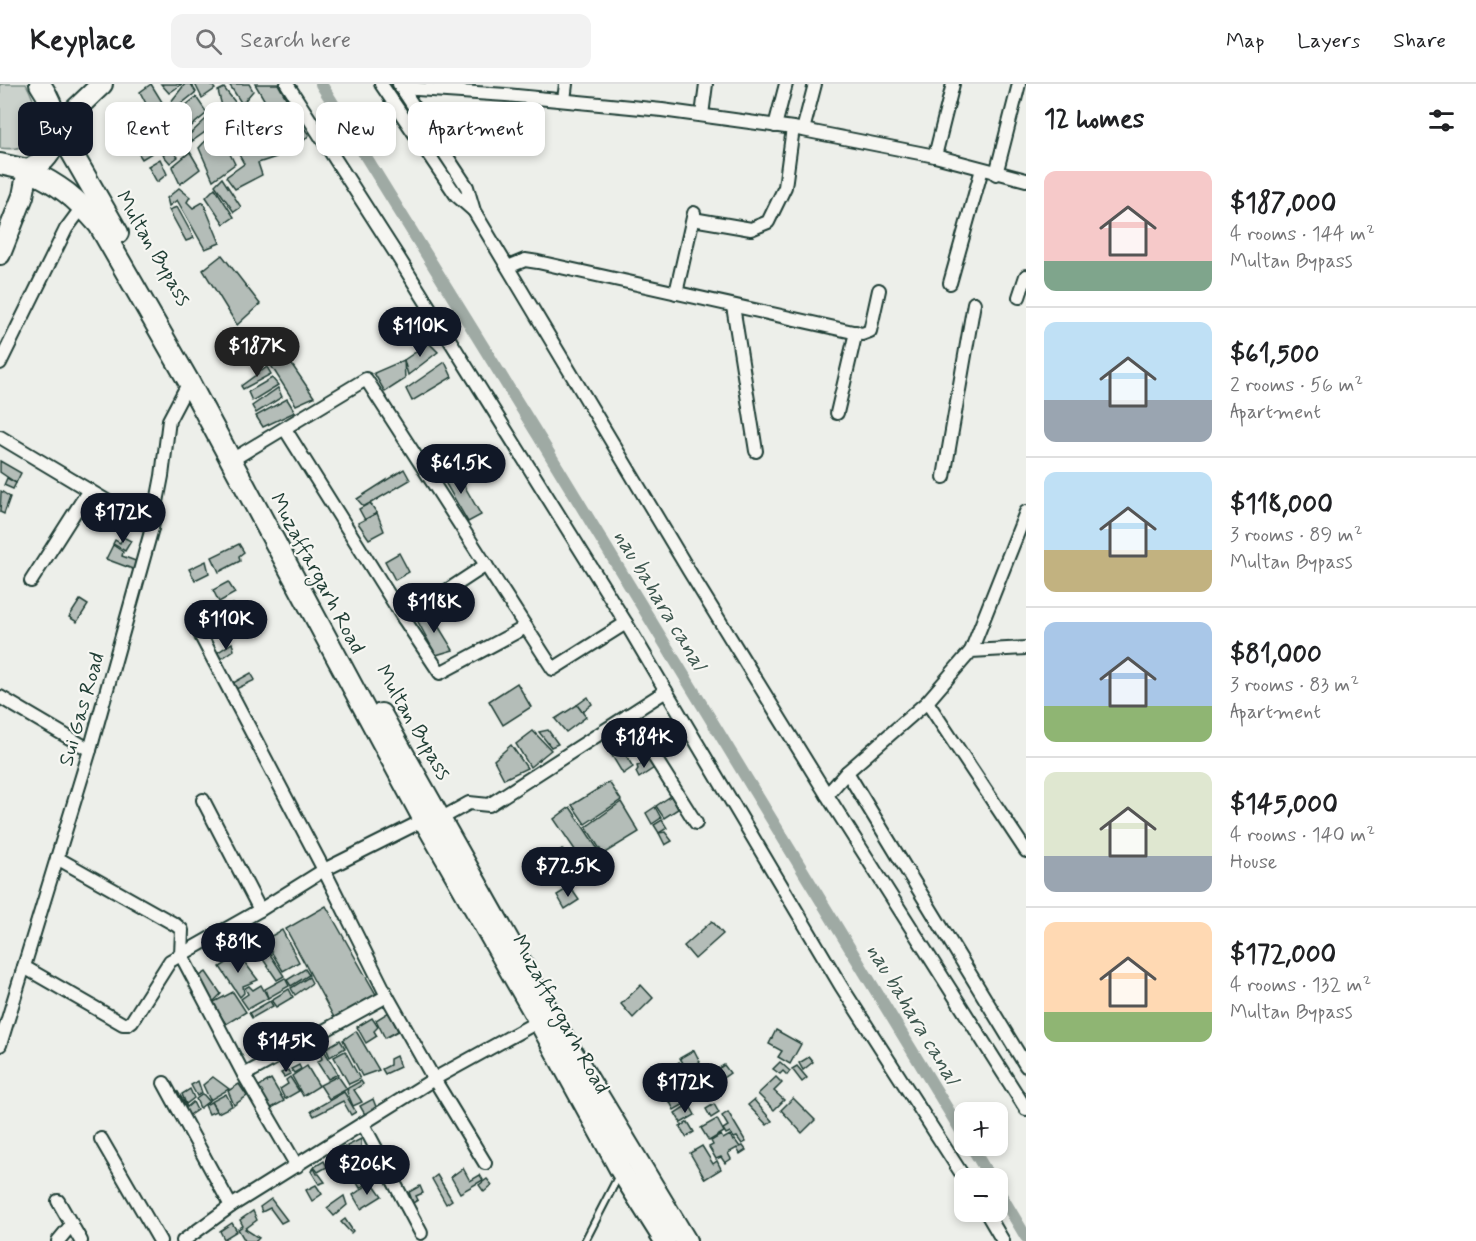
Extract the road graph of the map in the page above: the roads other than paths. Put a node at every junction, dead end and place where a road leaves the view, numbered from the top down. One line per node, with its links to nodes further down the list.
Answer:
1 (40, 84): 14 (main road, Multan Bypass)
2 (102, 84): 15 (main road)
3 (287, 84): 53 (street)
4 (381, 84): 28 (street)
5 (566, 84): 13 (street)
6 (706, 84): 16 (street)
7 (786, 84): 17 (street)
8 (815, 84): 18 (street)
9 (953, 84): 21 (street)
10 (1019, 84): 25 (street)
11 (400, 86): 12 (street); 28 (street)
12 (514, 90): 13 (street)
13 (564, 100): 16 (street)
14 (49, 102)
15 (83, 102)
16 (702, 115): 17 (street)
17 (775, 126): 18 (street)
18 (798, 129): 21 (street); 34 (street)
19 (47, 156): 24 (main road)
20 (74, 156): 45 (main road, Multan Bypass)
21 (935, 156): 23 (street)
22 (0, 164): 24 (main road)
23 (982, 169): 25 (street); 32 (street)
24 (28, 170): 27 (main road); 29 (main road)
25 (996, 174): 26 (street)
26 (1026, 180)
27 (83, 206): 39 (street); 40 (main road)
28 (474, 211): 30 (street)
29 (0, 254)
30 (508, 267): 34 (street); 64 (street)
31 (1026, 276): 35 (street)
32 (950, 283)
33 (879, 290): 38 (street)
34 (676, 293): 37 (street)
35 (1019, 297)
36 (974, 303): 46 (street)
37 (734, 306): 38 (street); 44 (street)
38 (856, 332): 41 (street)
39 (0, 363)
40 (189, 382): 45 (main road); 49 (street, Sui Gas Road)
41 (837, 413)
42 (285, 429): 45 (street); 50 (street); 52 (street)
43 (0, 437): 47 (street)
44 (756, 451)
45 (236, 458): 66 (main road, Multan Bypass)
46 (944, 477)
47 (88, 490): 49 (street); 51 (street)
48 (1026, 512): 57 (street)
49 (152, 528): 62 (street, Sui Gas Road)
50 (486, 564): 52 (street); 54 (street)
51 (31, 581)
52 (404, 619): 54 (street)
53 (626, 623): 54 (street); 58 (street)
54 (526, 627)
55 (201, 636): 70 (street)
56 (1026, 648): 57 (street)
57 (971, 651): 60 (street)
58 (666, 691): 61 (street); 86 (street)
59 (0, 698): 62 (street)
60 (927, 702): 63 (street); 68 (street)
61 (628, 715): 66 (street); 67 (street)
62 (90, 750): 69 (street, Sui Gas Road)
63 (847, 772): 64 (street); 77 (street)
64 (827, 795): 81 (street)
65 (203, 800): 71 (street)
66 (433, 819): 70 (street); 75 (main road, Muzaffargarh Road); 99 (main road, Multan Bypass)
67 (696, 823)
68 (1026, 851)
69 (57, 858): 72 (street); 73 (street, Sui Gas Road)
70 (324, 870): 71 (street); 74 (street)
71 (261, 910): 72 (street)
72 (181, 956): 73 (street); 78 (street)
73 (24, 967): 76 (street, Sui Gas Road)
74 (387, 996): 78 (street); 79 (street)
75 (539, 1022): 79 (street); 87 (main road, Muzaffargarh Road)
76 (0, 1045)
77 (1026, 1066)
78 (244, 1076): 85 (street)
79 (434, 1079): 82 (street); 84 (street)
80 (164, 1083): 89 (street)
81 (1026, 1108)
82 (363, 1124): 85 (street); 92 (street)
83 (101, 1139): 95 (street)
84 (485, 1163)
85 (297, 1166): 89 (street)
86 (958, 1168)
87 (621, 1171): 97 (lane); 98 (main road, Muzaffargarh Road)
88 (58, 1201): 91 (street)
89 (231, 1206): 96 (street)
90 (992, 1222): 100 (street)
91 (72, 1224): 93 (street); 94 (street)
92 (421, 1233)
93 (58, 1241)
94 (81, 1241)
95 (160, 1241)
96 (183, 1241)
97 (585, 1241)
98 (665, 1241)
99 (686, 1241)
100 (1003, 1241)

